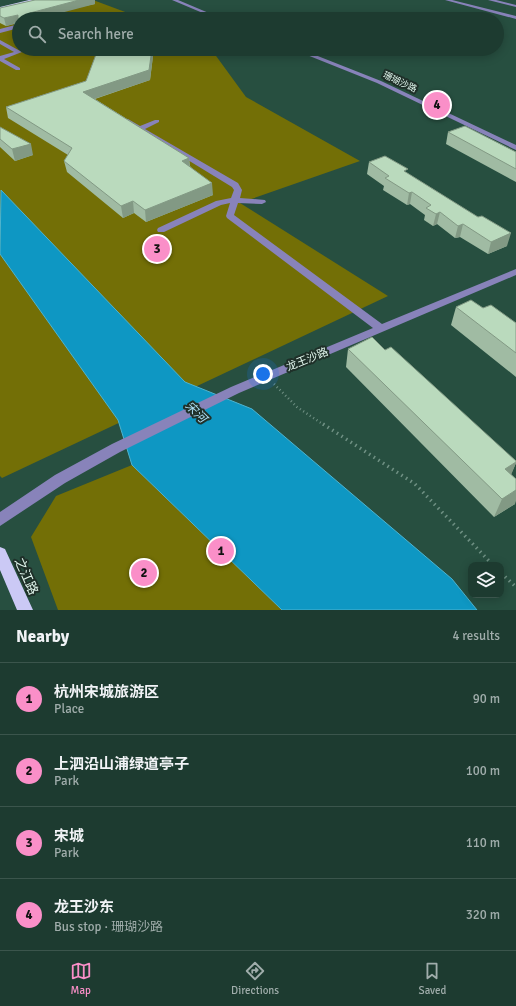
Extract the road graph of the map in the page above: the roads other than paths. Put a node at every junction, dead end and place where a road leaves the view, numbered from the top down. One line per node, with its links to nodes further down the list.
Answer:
1 (174, 0): 8 (street)
2 (447, 0): 9 (street)
3 (490, 0): 5 (street)
4 (37, 2): 6 (main road); 7 (main road)
5 (514, 5)
6 (0, 8)
7 (0, 12)
8 (204, 12)
9 (493, 12)
10 (504, 15): 11 (street)
11 (516, 18)
12 (12, 28): 13 (street)
13 (0, 31)
14 (0, 42): 15 (street)
15 (12, 48)
16 (12, 55): 18 (street)
17 (313, 56): 23 (street, 珊瑚沙路)
18 (0, 59): 19 (street)
19 (18, 69)
20 (121, 117): 22 (street)
21 (157, 121): 22 (street)
22 (141, 128): 24 (street)
23 (516, 148)
24 (235, 200): 25 (street); 26 (street); 28 (street)
25 (262, 202)
26 (160, 230)
27 (516, 272): 28 (street, 龙王沙路)
28 (381, 329): 29 (street, 龙王沙路)
29 (0, 520)
30 (0, 554): 31 (main road, 之江路)
31 (24, 610)

